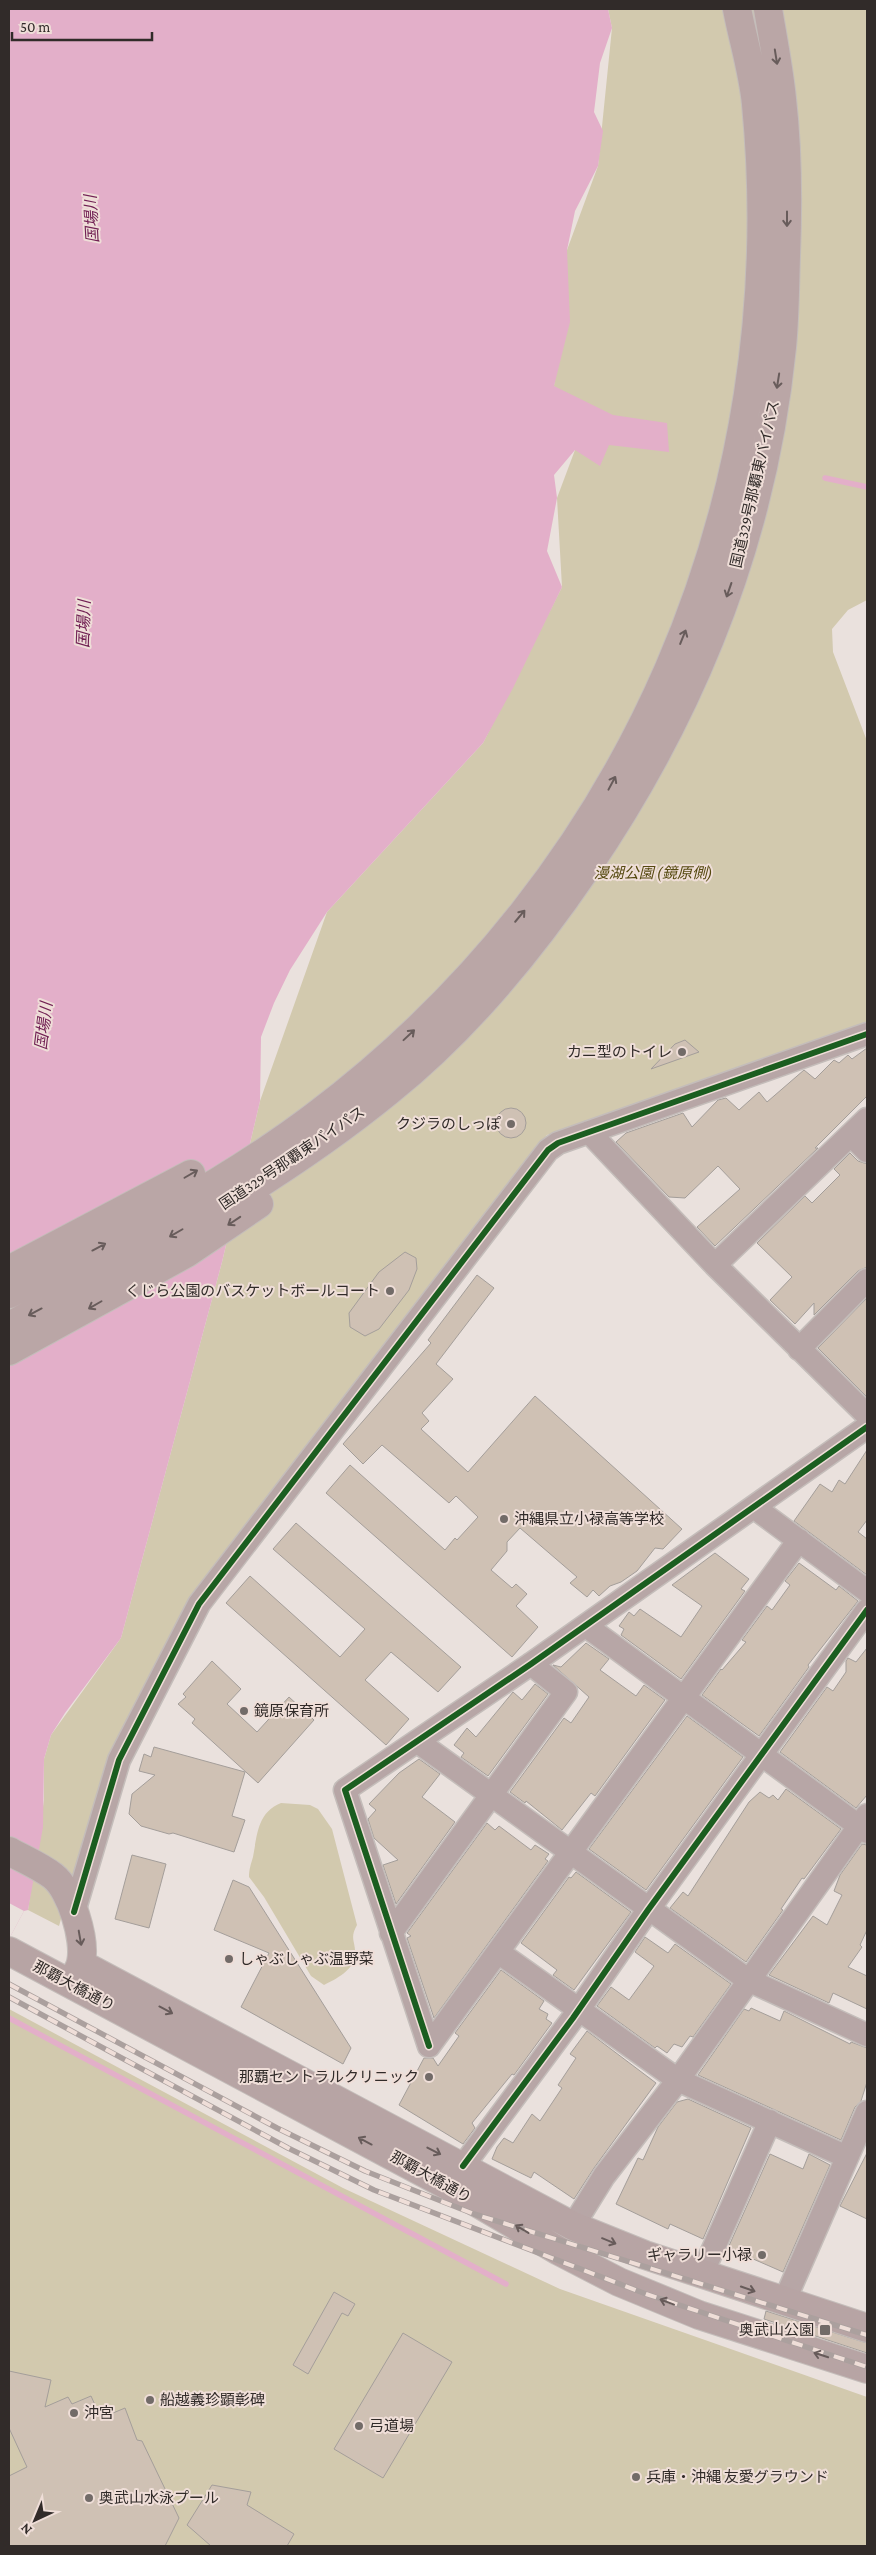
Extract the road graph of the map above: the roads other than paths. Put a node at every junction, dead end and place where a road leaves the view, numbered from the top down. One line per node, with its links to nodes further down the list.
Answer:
1 (737, 9): 4 (highway, 国道329号那覇東バイパス, one-way to 1)
2 (768, 9): 5 (highway, 国道329号那覇東バイパス, one-way to 5)
3 (867, 1034): 7 (street)
4 (374, 1068): 11 (highway, one-way to 4); 13 (highway, 国道329号那覇東バイパス, one-way to 4)
5 (392, 1089): 14 (highway, 国道329号那覇東バイパス, one-way to 14); 16 (highway, one-way to 16)
6 (867, 1119): 8 (street)
7 (589, 1132): 10 (street); 33 (street)
8 (851, 1135): 9 (street); 10 (street)
9 (867, 1151)
10 (715, 1265): 15 (street)
11 (9, 1270)
12 (867, 1280): 15 (street)
13 (9, 1294)
14 (9, 1326)
15 (799, 1349): 17 (street)
16 (9, 1351)
17 (867, 1415)
18 (867, 1427): 19 (street)
19 (755, 1508): 20 (street); 23 (street)
20 (799, 1540): 21 (street); 25 (street)
21 (867, 1591)
22 (867, 1610): 27 (street)
23 (586, 1626): 24 (street); 25 (street)
24 (532, 1664): 26 (street); 28 (street)
25 (684, 1698): 27 (street); 31 (street)
26 (418, 1742): 28 (street); 34 (street)
27 (762, 1756): 29 (street); 32 (street)
28 (493, 1794): 31 (street); 34 (street)
29 (865, 1824): 38 (street)
30 (9, 1851): 33 (main road)
31 (571, 1853): 32 (street); 36 (street)
32 (648, 1910): 38 (street); 39 (street)
33 (74, 1912): 37 (main road, one-way to 37)
34 (391, 1933): 36 (street)
35 (9, 1951): 37 (main road, 那覇大橋通り)
36 (498, 1952): 39 (street)
37 (76, 1974): 45 (main road, 那覇大橋通り, one-way to 45); 50 (main road, 那覇大橋通り, one-way to 37)
38 (748, 1980): 40 (street); 41 (street)
39 (579, 2010): 41 (street); 45 (street)
40 (867, 2035)
41 (678, 2080): 43 (street); 46 (street)
42 (867, 2112): 44 (street)
43 (770, 2121): 44 (street); 47 (street)
44 (847, 2157): 48 (street)
45 (463, 2166): 46 (main road, 那覇大橋通り)
46 (573, 2226): 47 (main road, 那覇大橋通り, one-way to 47)
47 (702, 2274): 48 (main road, 那覇大橋通り, one-way to 48)
48 (784, 2302): 49 (main road, 那覇大橋通り)
49 (867, 2328)
50 (867, 2370)

